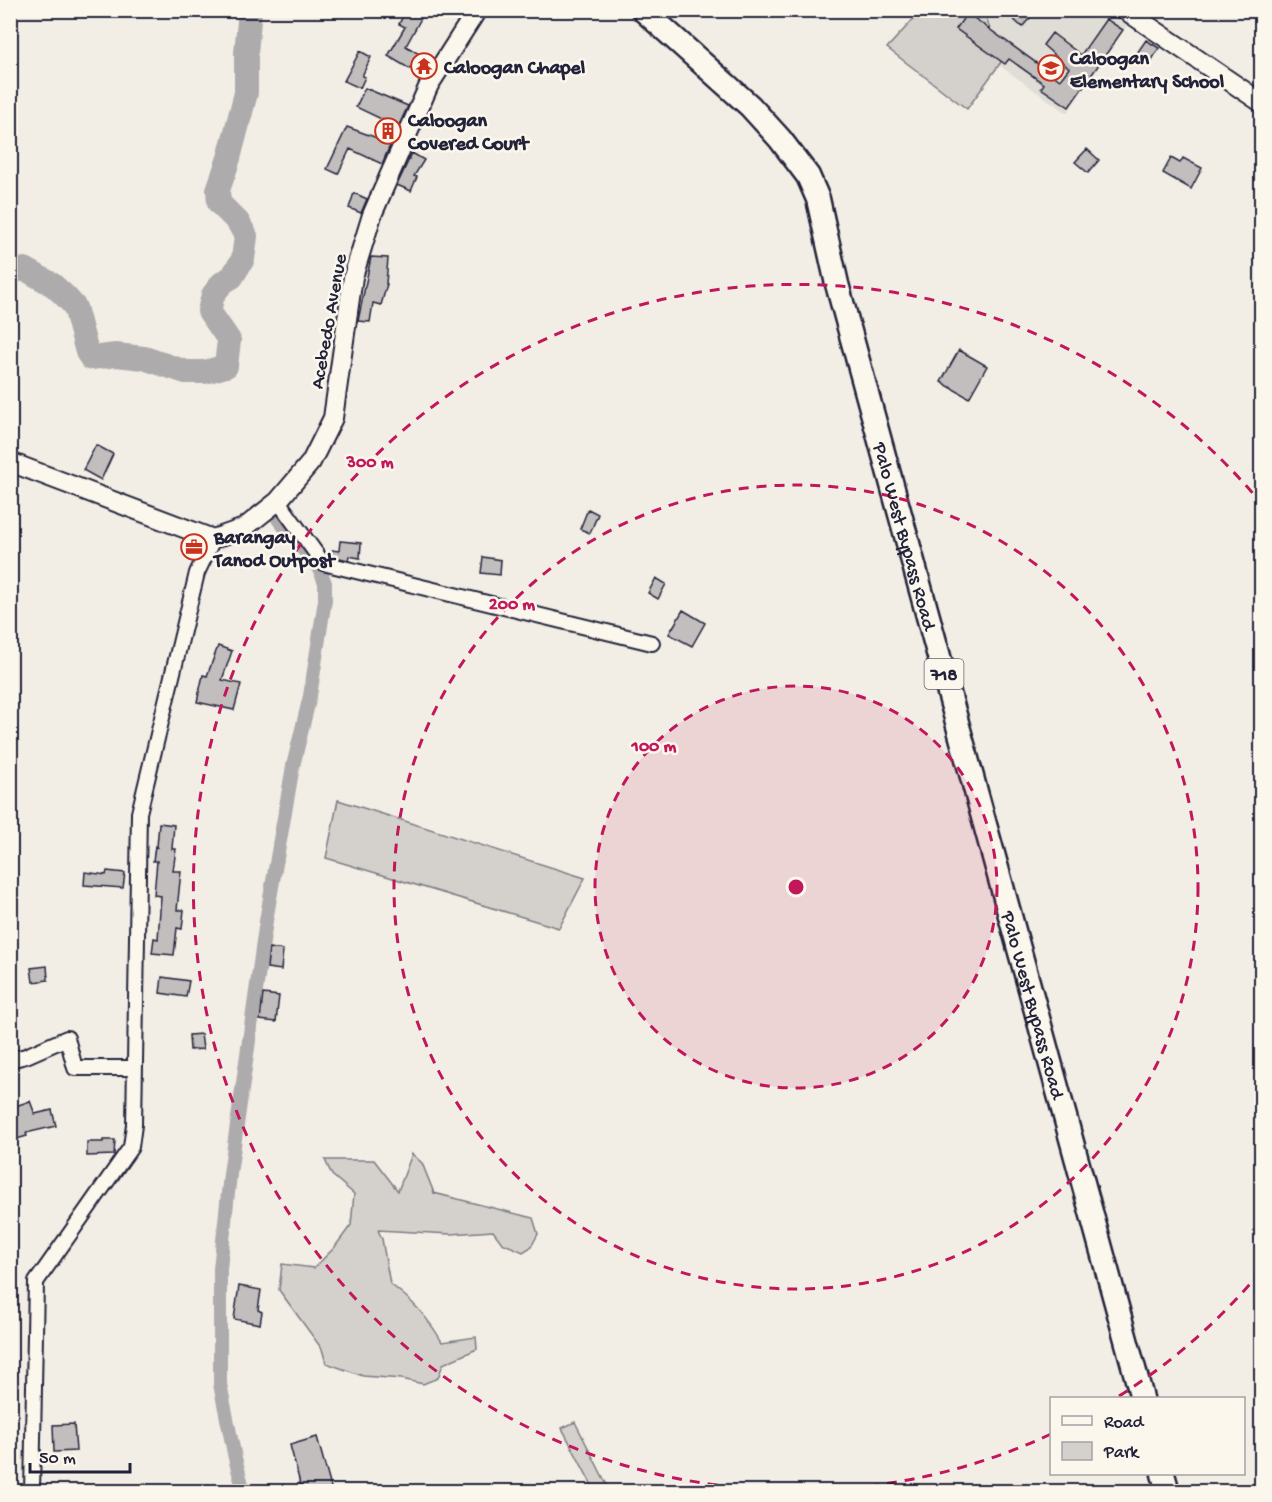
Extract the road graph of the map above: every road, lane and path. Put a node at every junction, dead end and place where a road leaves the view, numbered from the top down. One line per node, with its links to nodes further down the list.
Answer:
1 (477, 10): 6 (street, Acebedo Avenue)
2 (643, 10): 11 (main road, Palo West Bypass Road / 718)
3 (1125, 10): 4 (street)
4 (1262, 103)
5 (10, 462): 7 (street)
6 (278, 501): 7 (street, Acebedo Avenue); 8 (street)
7 (213, 540): 10 (street)
8 (652, 643)
9 (10, 1060): 10 (street)
10 (135, 1068): 13 (street)
11 (1142, 1397)
12 (1164, 1475): 14 (main road)
13 (32, 1491)
14 (1168, 1491)

